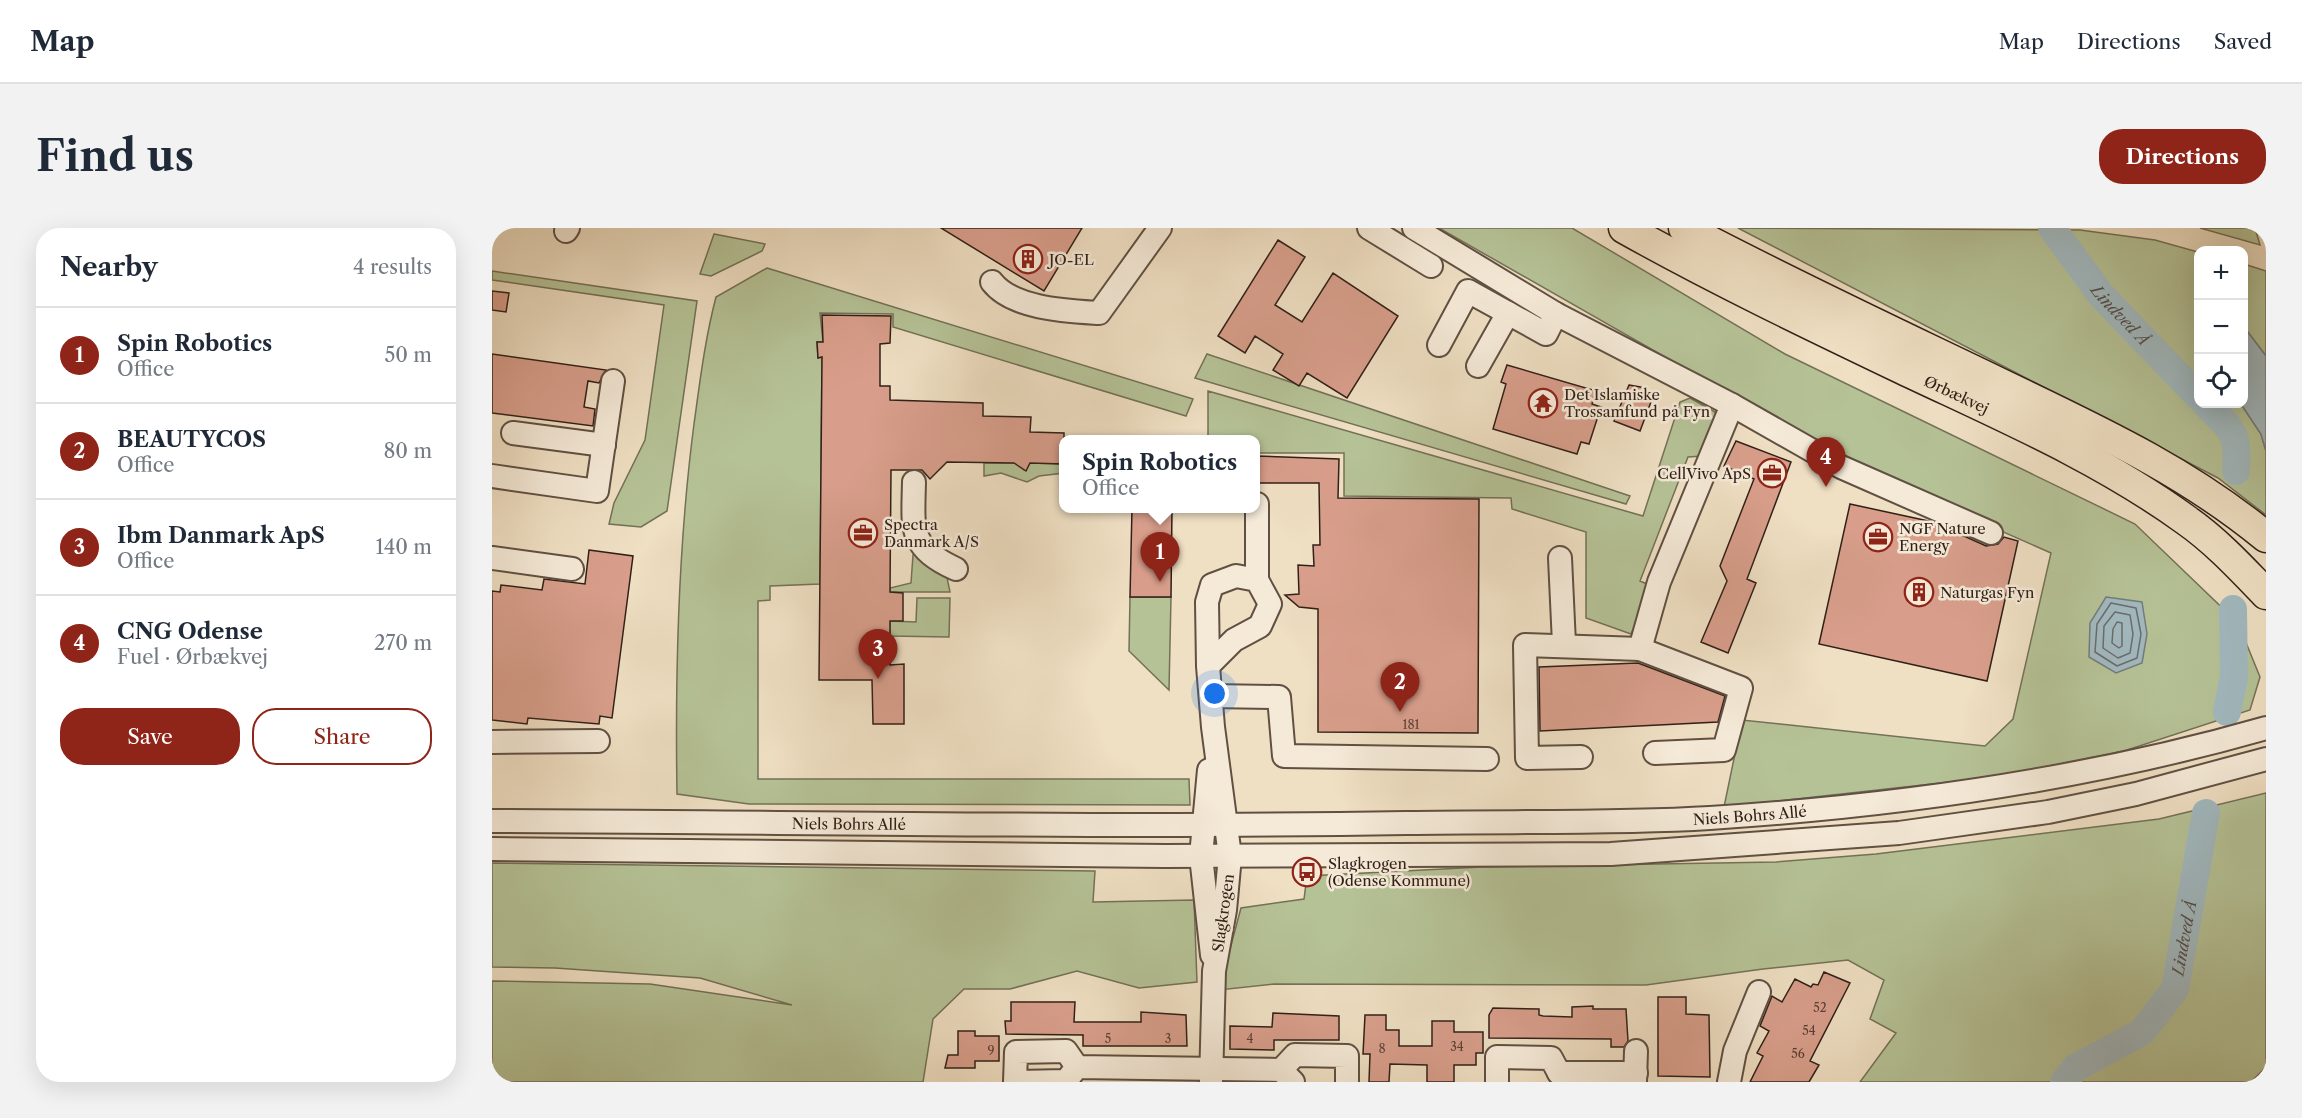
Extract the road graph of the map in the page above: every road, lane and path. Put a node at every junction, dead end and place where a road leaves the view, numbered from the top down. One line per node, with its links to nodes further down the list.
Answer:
1 (1160, 228): 7 (street)
2 (1370, 228): 6 (street)
3 (1414, 228): 9 (street)
4 (1624, 228): 26 (main road, Ørbækvej)
5 (1684, 228): 20 (main road, Ørbækvej)
6 (1431, 266)
7 (992, 282)
8 (1508, 313): 9 (street); 10 (street); 11 (street)
9 (1556, 314): 13 (street)
10 (1439, 345)
11 (1478, 366)
12 (613, 381): 15 (street)
13 (1732, 405): 19 (street); 28 (street)
14 (513, 433): 15 (street)
15 (604, 445): 16 (street)
16 (492, 476)
17 (914, 482): 24 (street)
18 (1257, 513): 25 (street)
19 (1991, 533)
20 (2266, 537)
21 (492, 558): 23 (street)
22 (1560, 558): 27 (street)
23 (572, 569)
24 (957, 569)
25 (1257, 580): 29 (street); 29 (street)
26 (2266, 594)
27 (1564, 644): 28 (street); 35 (street)
28 (1640, 649): 34 (street)
29 (1209, 666): 30 (street)
30 (1210, 696): 36 (street); 39 (street)
31 (2266, 728): 39 (street, Niels Bohrs Allé)
32 (598, 741): 33 (street)
33 (492, 742)
34 (1655, 753)
35 (1581, 757)
36 (1487, 759)
37 (2266, 759): 39 (street, Niels Bohrs Allé)
38 (492, 821): 39 (street, Niels Bohrs Allé)
39 (1216, 840): 40 (street, Niels Bohrs Allé); 44 (street, Slagkrogen)
40 (492, 849)
41 (1759, 992): 49 (street)
42 (1077, 1067): 44 (street)
43 (1636, 1068): 46 (street)
44 (1211, 1075): 45 (street)
45 (1287, 1076): 47 (street)
46 (1557, 1077): 48 (street)
47 (1347, 1082)
48 (1497, 1082)
49 (1729, 1082)

